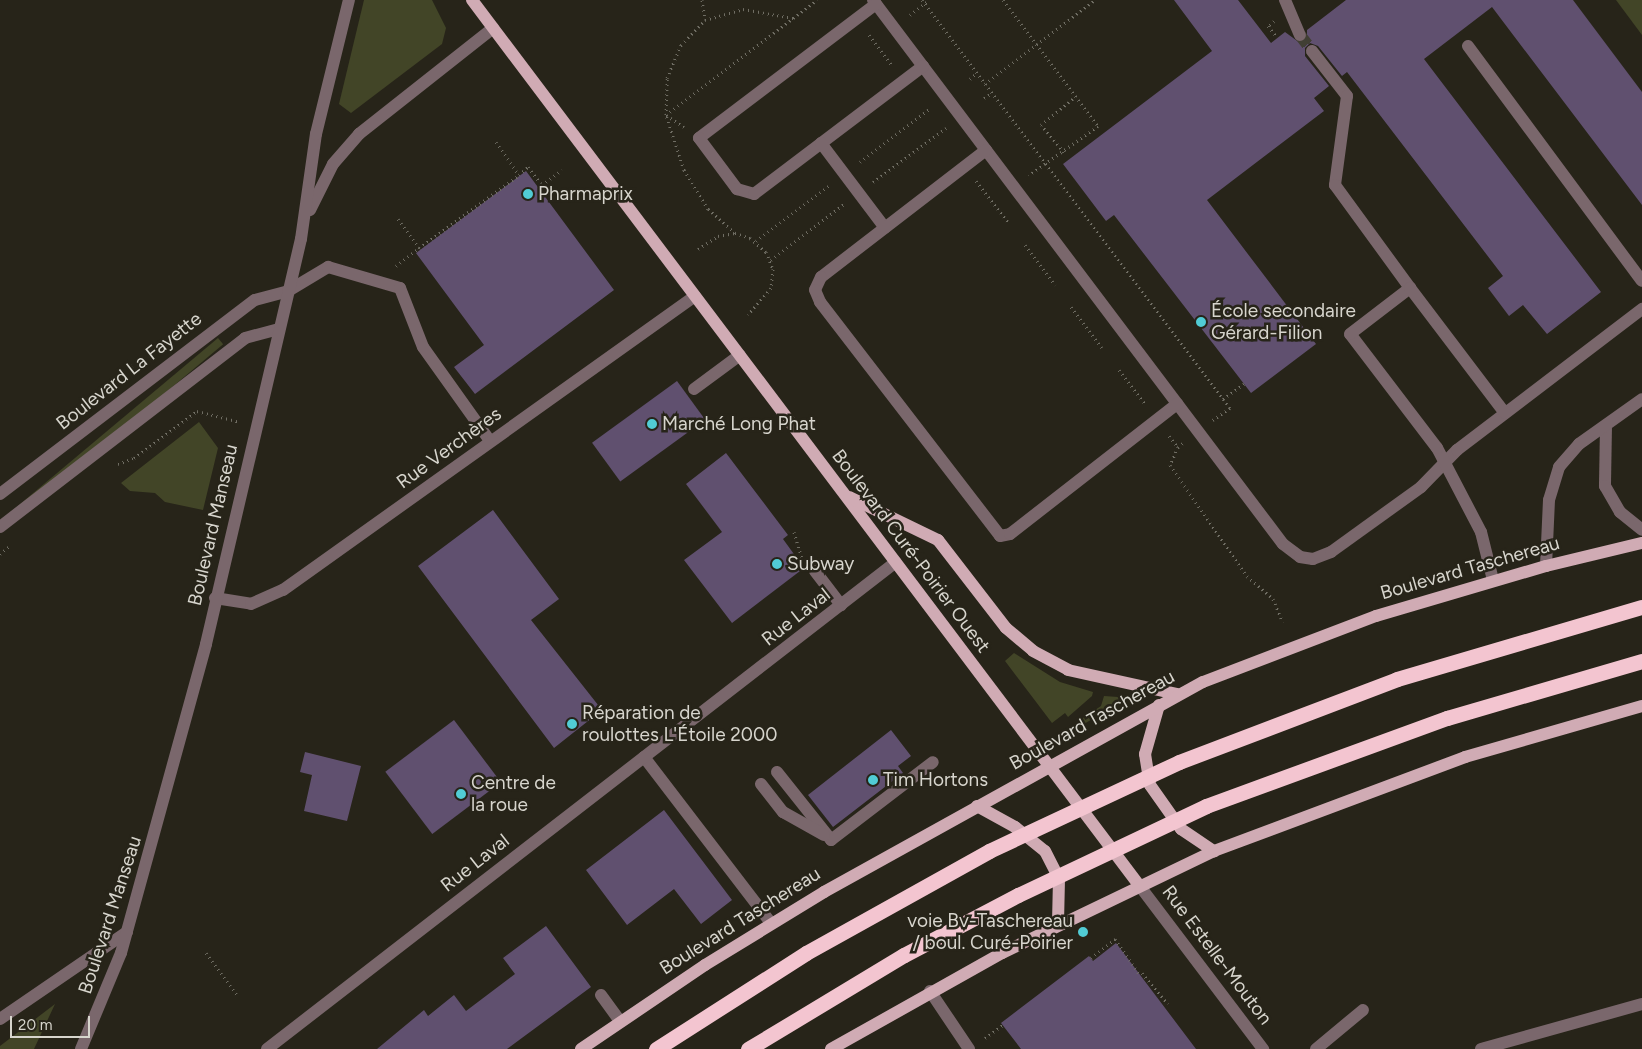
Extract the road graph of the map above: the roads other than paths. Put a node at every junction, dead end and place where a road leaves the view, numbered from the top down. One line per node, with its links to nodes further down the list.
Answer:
1 (349, 0): 13 (street, Boulevard Manseau)
2 (472, 0): 5 (main road, Boulevard Curé-Poirier Ouest)
3 (1284, 0): 6 (street)
4 (875, 2): 9 (street); 10 (street)
5 (494, 28): 13 (street); 17 (main road, Boulevard Curé-Poirier Ouest)
6 (1300, 35)
7 (1468, 46): 14 (street)
8 (1312, 51): 15 (street)
9 (923, 66): 10 (street); 11 (street)
10 (821, 144): 12 (street)
11 (986, 150): 12 (street); 23 (street)
12 (885, 228): 23 (street)
13 (303, 230): 16 (street, Boulevard Manseau)
14 (1642, 281)
15 (1410, 288): 24 (street); 27 (street)
16 (288, 291): 19 (street, Boulevard Manseau); 26 (street); 28 (street, Boulevard La Fayette)
17 (695, 296): 20 (main road, Boulevard Curé-Poirier Ouest); 26 (street, Rue Verchères)
18 (1642, 309): 24 (street)
19 (279, 328): 30 (street); 37 (street, Boulevard Manseau)
20 (740, 355): 21 (street); 29 (main road, Boulevard Curé-Poirier Ouest)
21 (694, 389)
22 (1642, 399): 25 (street)
23 (1177, 404): 27 (street)
24 (1505, 414): 27 (street)
25 (1606, 426): 31 (street); 34 (street)
26 (490, 441): 37 (street, Rue Verchères)
27 (1444, 463): 36 (street)
28 (0, 494)
29 (845, 495): 33 (main road, Boulevard Curé-Poirier Ouest); 41 (main road)
30 (0, 527)
31 (1642, 530)
32 (1642, 543): 34 (main road, Boulevard Taschereau)
33 (896, 562): 38 (street, Rue Laval); 46 (main road, Boulevard Curé-Poirier Ouest)
34 (1546, 566): 36 (main road, Boulevard Taschereau)
35 (815, 571): 38 (street)
36 (1493, 580): 41 (main road, Boulevard Taschereau)
37 (215, 598): 55 (street, Boulevard Manseau)
38 (841, 605): 44 (street, Rue Laval)
39 (1642, 607): 65 (highway, bridge)
40 (1642, 661): 66 (highway, bridge)
41 (1177, 694): 42 (main road, Boulevard Taschereau)
42 (1159, 706): 46 (main road, Boulevard Taschereau); 51 (main road)
43 (1642, 706): 51 (main road)
44 (644, 757): 53 (street); 63 (street, Rue Laval)
45 (934, 762): 50 (street)
46 (1050, 767): 49 (main road, Boulevard Taschereau); 52 (main road, Boulevard Curé-Poirier Ouest)
47 (777, 772): 50 (street)
48 (762, 784): 50 (street)
49 (977, 806): 53 (main road, Boulevard Taschereau); 54 (main road)
50 (832, 840)
51 (1214, 851): 52 (main road)
52 (1139, 885): 54 (main road); 69 (street, Rue Estelle-Mouton)
53 (771, 923): 61 (main road, Boulevard Taschereau)
54 (1058, 924): 56 (main road)
55 (127, 932): 60 (street); 62 (street, Boulevard Manseau)
56 (930, 992): 67 (main road); 68 (street)
57 (601, 995): 61 (street)
58 (1642, 1004): 71 (street)
59 (1363, 1010): 70 (street)
60 (0, 1019)
61 (620, 1021): 64 (main road, Boulevard Taschereau)
62 (80, 1049)
63 (267, 1049)
64 (581, 1049)
65 (656, 1049)
66 (748, 1049)
67 (831, 1049)
68 (969, 1049)
69 (1263, 1049)
70 (1316, 1049)
71 (1481, 1049)

